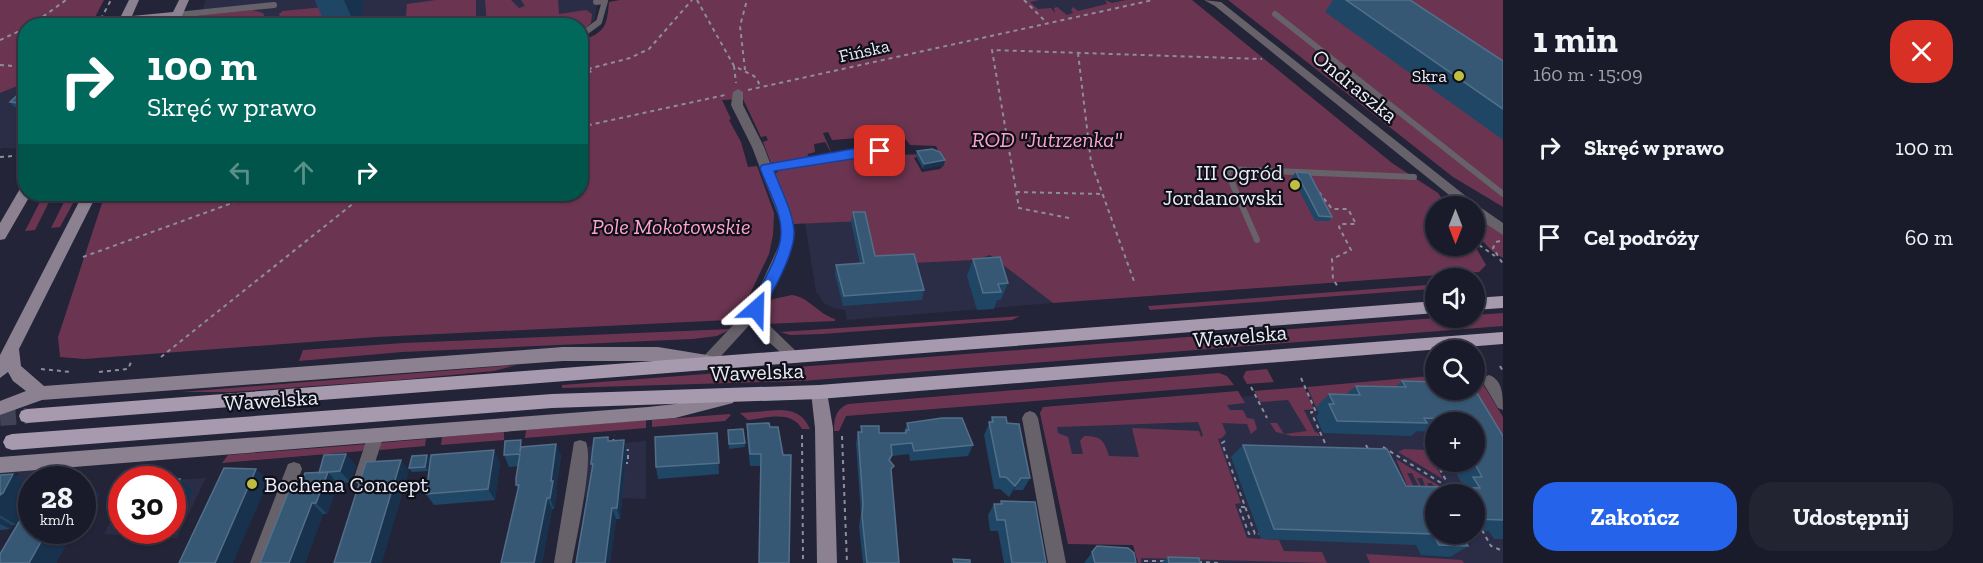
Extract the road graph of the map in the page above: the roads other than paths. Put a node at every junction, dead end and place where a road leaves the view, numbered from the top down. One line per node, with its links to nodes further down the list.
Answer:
1 (134, 0): 8 (main road)
2 (184, 0): 9 (main road)
3 (1209, 0): 17 (street, Ondraszka)
4 (605, 1): 5 (lane); 11 (lane)
5 (596, 2)
6 (274, 5): 10 (lane)
7 (1275, 14): 16 (lane)
8 (125, 18)
9 (176, 18)
10 (188, 18)
11 (588, 30)
12 (738, 92): 14 (street)
13 (895, 149): 14 (lane)
14 (766, 168): 27 (street)
15 (1414, 177): 23 (lane)
16 (1503, 194)
17 (1458, 196)
18 (20, 201): 22 (main road)
19 (86, 201): 29 (main road)
20 (1485, 217): 21 (street, Ondraszka)
21 (1503, 230)
22 (0, 235)
23 (1257, 240)
24 (1503, 302): 25 (main road)
25 (1485, 303)
26 (1425, 308): 30 (main road, Wawelska)
27 (756, 309): 30 (street); 31 (street)
28 (1503, 338): 35 (main road, Wawelska)
29 (14, 346): 32 (main road); 33 (main road); 36 (main road)
30 (793, 355): 31 (main road, Wawelska)
31 (707, 362): 36 (main road); 40 (main road, Wawelska)
32 (0, 363)
33 (0, 371)
34 (1489, 381): 38 (street)
35 (819, 392): 37 (main road, Wawelska); 50 (main road)
36 (42, 393): 39 (main road)
37 (736, 395): 42 (main road); 43 (main road, Wawelska)
38 (1503, 403)
39 (0, 408)
40 (27, 416)
41 (1030, 418): 51 (street)
42 (376, 435): 45 (main road); 47 (street)
43 (12, 442)
44 (580, 447): 49 (street)
45 (0, 465)
46 (294, 469): 48 (street)
47 (356, 498)
48 (259, 563)
49 (563, 563)
50 (827, 563)
51 (1057, 563)

